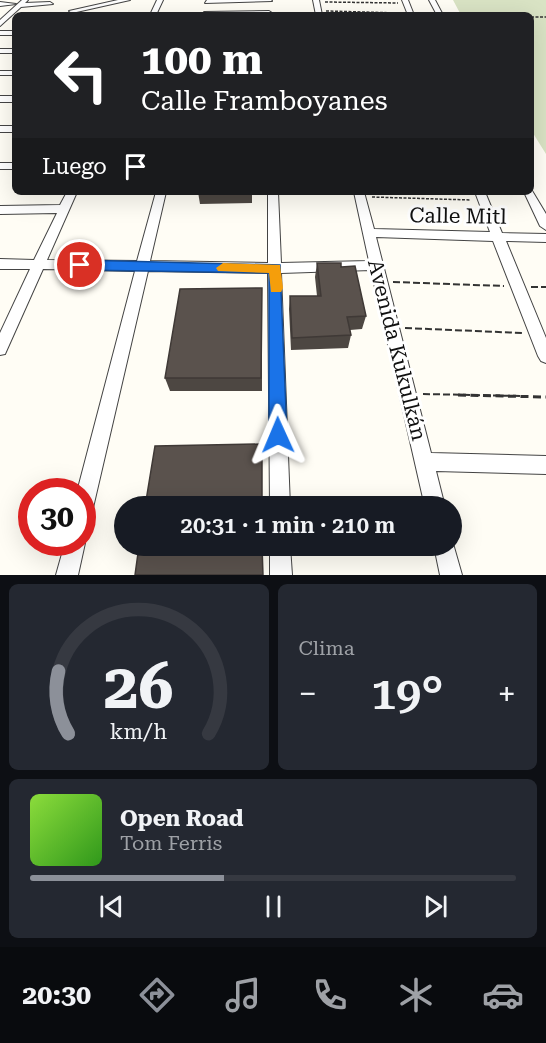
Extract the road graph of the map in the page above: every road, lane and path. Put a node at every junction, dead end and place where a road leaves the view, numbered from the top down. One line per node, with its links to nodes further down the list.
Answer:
1 (81, 0): 10 (street)
2 (127, 0): 11 (street)
3 (207, 1): 4 (street)
4 (269, 1)
5 (316, 1): 7 (path)
6 (19, 2): 8 (street); 9 (street); 12 (street)
7 (406, 2)
8 (0, 4)
9 (50, 4)
10 (71, 12)
11 (74, 12)
12 (5, 16): 13 (street)
13 (0, 24)
14 (71, 195): 21 (street)
15 (160, 195): 30 (street)
16 (273, 195): 31 (street)
17 (360, 195): 24 (street, Avenida Kukulkán)
18 (421, 195): 20 (path)
19 (530, 195): 23 (street)
20 (482, 196): 25 (street)
21 (64, 209): 22 (street); 28 (street)
22 (0, 210)
23 (546, 226)
24 (368, 233): 25 (street, Calle Mitl); 29 (street, Avenida Kukulkán)
25 (498, 236): 26 (street, Calle Mitl); 33 (street)
26 (546, 238)
27 (0, 264): 28 (street)
28 (39, 264): 30 (street); 37 (street)
29 (377, 265): 31 (street); 32 (street, Avenida Kukulkán)
30 (142, 267): 31 (street); 44 (street)
31 (276, 268): 45 (street)
32 (381, 282): 33 (path); 35 (street, Avenida Kukulkán)
33 (518, 286): 34 (path); 36 (street)
34 (546, 287)
35 (392, 328): 36 (path); 40 (street, Avenida Kukulkán)
36 (537, 333): 39 (street)
37 (4, 334): 38 (street)
38 (0, 349)
39 (546, 356)
40 (408, 393): 41 (path); 42 (street, Avenida Kukulkán)
41 (546, 397)
42 (424, 462): 43 (street); 46 (street, Avenida Kukulkán)
43 (546, 465)
44 (90, 478)
45 (279, 496)
46 (432, 496)
47 (72, 556): 50 (street)
48 (280, 556): 51 (street)
49 (446, 556): 52 (street)
50 (67, 575)
51 (281, 575)
52 (451, 575)

